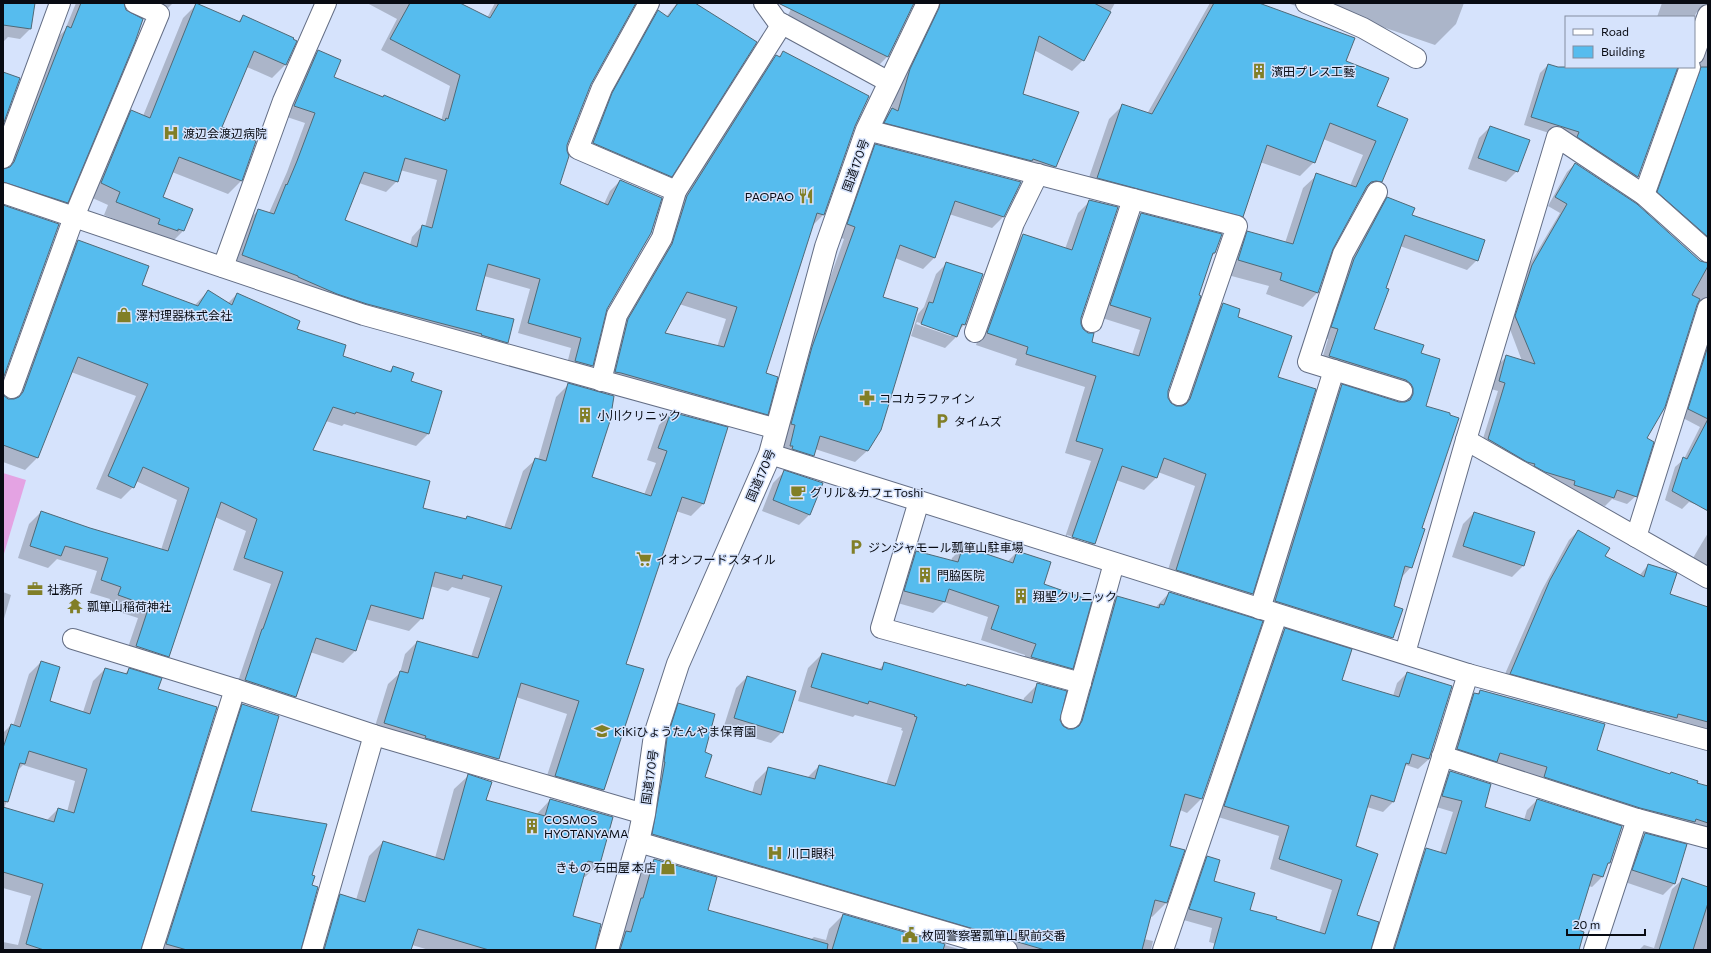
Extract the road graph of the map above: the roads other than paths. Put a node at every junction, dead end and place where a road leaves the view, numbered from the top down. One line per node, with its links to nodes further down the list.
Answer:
1 (60, 3): 15 (street)
2 (135, 3): 22 (street)
3 (326, 3): 24 (street)
4 (649, 3): 17 (street)
5 (764, 3): 9 (street)
6 (928, 3): 13 (highway, 国道170号)
7 (1306, 3): 11 (street)
8 (1708, 15): 10 (street)
9 (782, 24): 13 (street); 17 (street)
10 (1695, 51)
11 (1416, 58)
12 (1690, 68): 20 (street)
13 (889, 82): 14 (highway, 国道170号)
14 (867, 130): 16 (street); 33 (highway, 国道170号)
15 (3, 158)
16 (1038, 174): 21 (street); 27 (street)
17 (676, 191): 29 (street)
18 (1377, 192): 28 (street)
19 (3, 193): 22 (street)
20 (1644, 195): 23 (street); 34 (street)
21 (1133, 199): 26 (street); 32 (street)
22 (74, 217): 24 (street); 30 (street)
23 (1708, 252)
24 (222, 268): 29 (street)
25 (1708, 308): 37 (street)
26 (1092, 322)
27 (975, 332)
28 (1334, 370): 31 (street); 40 (street)
29 (601, 380): 33 (street)
30 (12, 388)
31 (1402, 391)
32 (1179, 395)
33 (778, 429): 35 (highway, 国道170号)
34 (1466, 440): 37 (street); 42 (street)
35 (770, 454): 36 (street); 50 (highway, 国道170号)
36 (919, 501): 38 (street); 44 (street)
37 (1636, 537): 39 (street)
38 (1114, 563): 40 (street); 44 (street)
39 (1708, 578)
40 (1269, 612): 42 (street); 58 (street)
41 (73, 639): 45 (street)
42 (1405, 654): 43 (street)
43 (1468, 674): 48 (street); 49 (street)
44 (1081, 683): 46 (street)
45 (235, 689): 47 (street); 54 (street)
46 (1071, 718)
47 (374, 735): 50 (street); 55 (street)
48 (1708, 740)
49 (1442, 756): 51 (street); 59 (street)
50 (628, 808): 53 (highway, 国道170号)
51 (1637, 819): 52 (street); 60 (street)
52 (1708, 838)
53 (638, 842): 56 (highway, 国道170号); 57 (street)
54 (152, 950)
55 (312, 950)
56 (607, 950)
57 (1008, 950)
58 (1162, 950)
59 (1382, 950)
60 (1594, 950)

